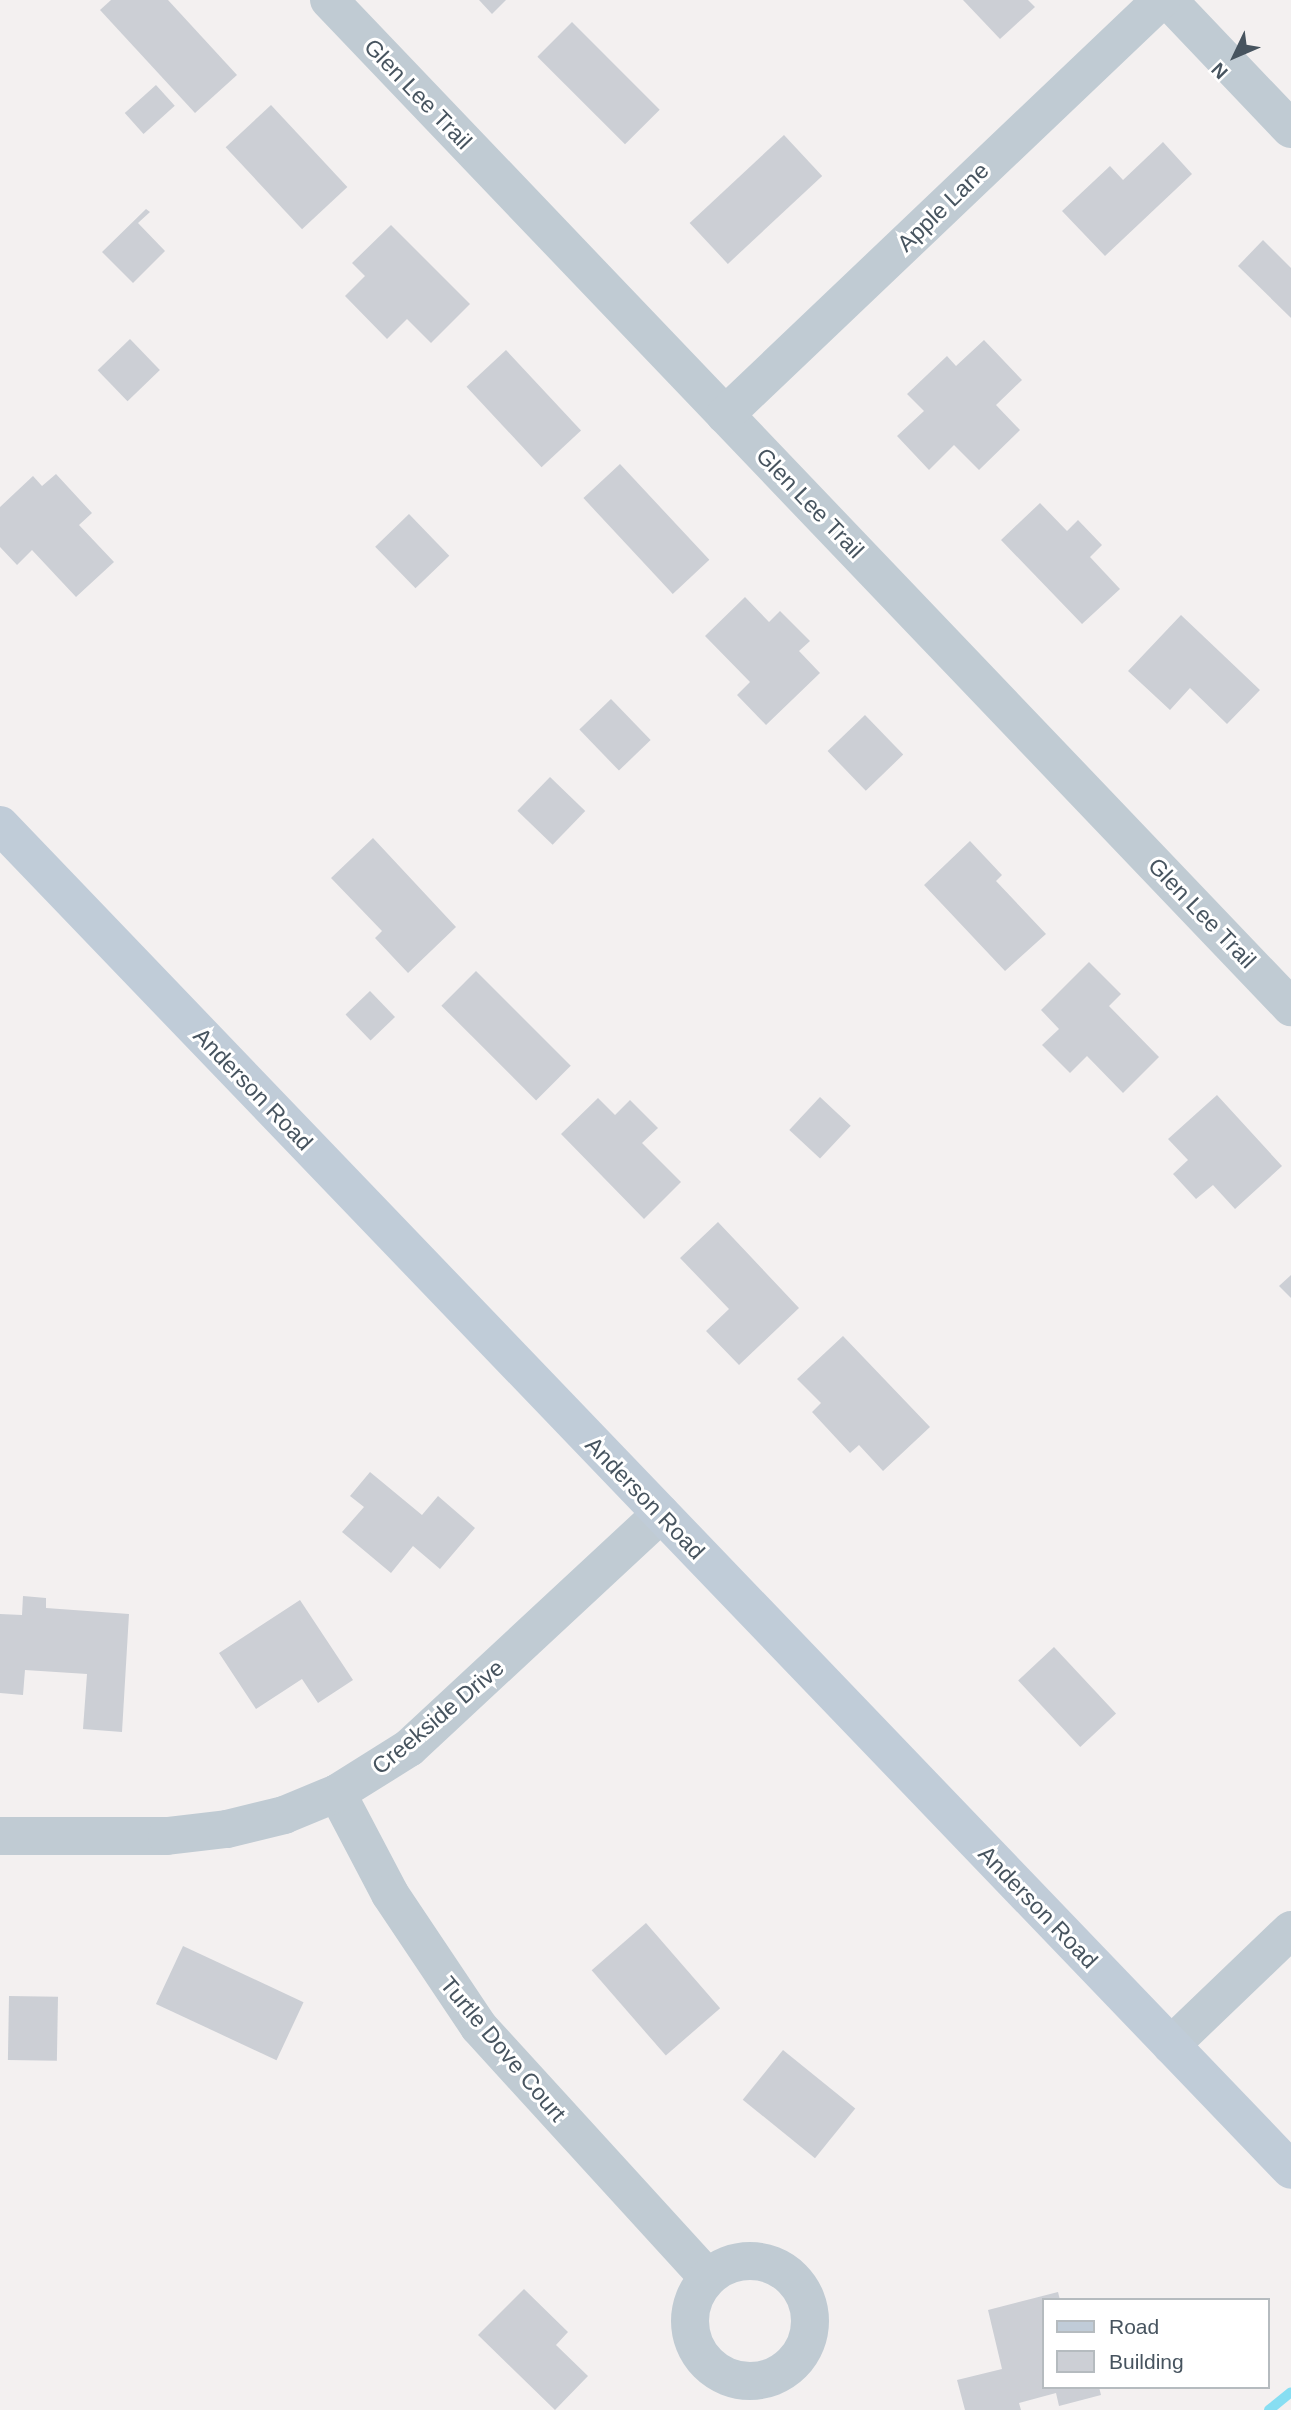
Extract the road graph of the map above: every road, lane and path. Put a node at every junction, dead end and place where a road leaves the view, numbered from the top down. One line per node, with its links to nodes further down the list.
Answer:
1 (329, 0): 5 (street, Glen Lee Trail)
2 (1161, 0): 5 (street, Apple Lane)
3 (1168, 0): 4 (street)
4 (1291, 129)
5 (725, 415): 7 (street, Glen Lee Trail)
6 (0, 825): 8 (street, Anderson Road)
7 (1291, 1007)
8 (661, 1514): 9 (street, Creekside Drive); 12 (street, Anderson Road)
9 (337, 1793): 10 (street, Creekside Drive); 14 (street, Turtle Dove Court)
10 (0, 1836)
11 (1291, 1930): 12 (street)
12 (1171, 2045): 13 (street, Anderson Road)
13 (1291, 2169)
14 (707, 2277)

